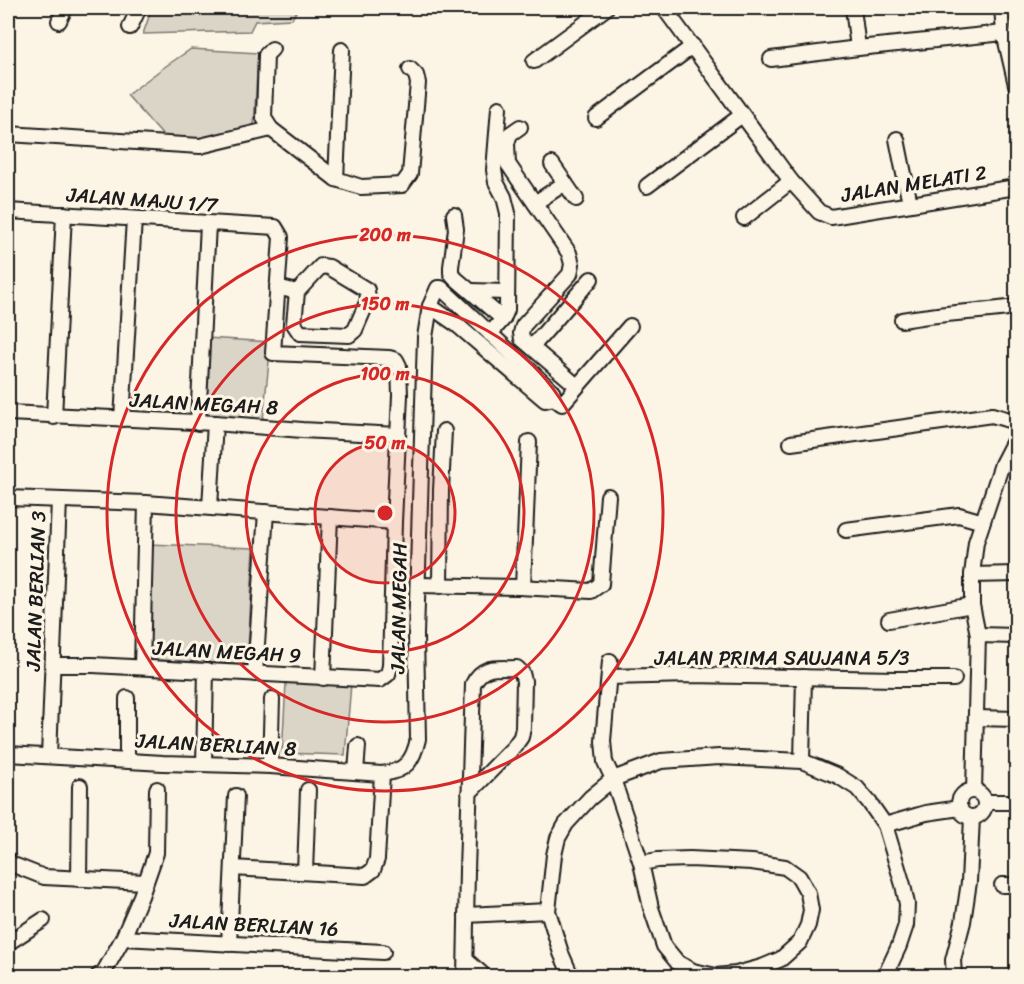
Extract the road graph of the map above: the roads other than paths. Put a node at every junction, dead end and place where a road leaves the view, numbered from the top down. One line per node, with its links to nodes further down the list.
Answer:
1 (65, 8): 7 (street)
2 (139, 8): 8 (street)
3 (606, 8): 15 (street)
4 (664, 8): 10 (street)
5 (853, 8): 11 (street)
6 (1002, 8): 9 (street)
7 (59, 21)
8 (130, 27)
9 (1004, 33): 11 (street); 17 (street)
10 (693, 46): 19 (street); 20 (street)
11 (858, 48): 14 (street)
12 (272, 49): 22 (street)
13 (342, 50): 26 (street)
14 (771, 59)
15 (534, 61)
16 (410, 69): 26 (street)
17 (1017, 85)
18 (498, 108): 44 (street)
19 (742, 115): 27 (street); 29 (street)
20 (596, 118)
21 (520, 127): 32 (street)
22 (271, 129): 23 (street); 26 (street)
23 (8, 135)
24 (897, 139): 33 (street)
25 (552, 164): 28 (street)
26 (336, 179)
27 (791, 181): 33 (street, JALAN MELATI 2); 37 (street)
28 (565, 183): 31 (street); 32 (street)
29 (647, 186)
30 (1017, 187): 33 (street, JALAN MELATI 2)
31 (576, 199)
32 (535, 203): 53 (street)
33 (910, 204)
34 (8, 211): 35 (street, JALAN MAJU 1/7)
35 (64, 214): 38 (street, JALAN MAJU 1/7); 57 (street)
36 (454, 215): 42 (street)
37 (744, 218)
38 (134, 219): 39 (street, JALAN MAJU 1/7); 58 (street)
39 (208, 224): 41 (street, JALAN MAJU 1/7); 60 (street)
40 (591, 279): 53 (street)
41 (277, 288): 43 (street); 63 (street)
42 (471, 291): 44 (street); 47 (street)
43 (297, 292): 43 (street)
44 (506, 292): 47 (street)
45 (430, 306): 49 (street); 51 (street, JALAN MEGAH); 52 (street, JALAN MEGAH)
46 (1017, 307): 48 (street)
47 (503, 320): 51 (street)
48 (902, 320)
49 (456, 324): 52 (street); 55 (street)
50 (630, 326): 54 (street)
51 (490, 334): 55 (street)
52 (425, 337): 79 (street, JALAN MEGAH)
53 (532, 347): 54 (street)
54 (577, 386): 55 (street)
55 (554, 398)
56 (8, 414): 57 (street, JALAN MEGAH 8)
57 (54, 417): 58 (street, JALAN MEGAH 8)
58 (122, 419): 60 (street, JALAN MEGAH 8)
59 (1017, 422): 66 (street)
60 (198, 423): 61 (street, JALAN MEGAH 8)
61 (215, 423): 63 (street, JALAN MEGAH 8); 71 (street)
62 (444, 431): 80 (street)
63 (398, 435): 74 (street)
64 (1017, 437): 75 (street)
65 (528, 442): 81 (street)
66 (791, 443)
67 (608, 496): 81 (street)
68 (8, 498): 69 (street, JALAN MEGAH)
69 (58, 500): 70 (street, JALAN MEGAH); 87 (street, JALAN BERLIAN 3)
70 (146, 503): 71 (street, JALAN MEGAH); 88 (street)
71 (210, 507): 72 (street, JALAN MEGAH)
72 (266, 512): 73 (street, JALAN MEGAH); 90 (street)
73 (330, 517): 74 (street, JALAN MEGAH); 93 (street)
74 (394, 522): 93 (street, JALAN MEGAH 9)
75 (982, 522): 76 (street); 78 (street)
76 (846, 530)
77 (1017, 574): 78 (street)
78 (972, 575): 82 (street)
79 (418, 585): 80 (street); 100 (street, JALAN MEGAH)
80 (440, 586): 81 (street)
81 (524, 587)
82 (972, 605): 83 (street); 84 (street)
83 (889, 620)
84 (978, 635): 85 (street); 97 (street)
85 (1017, 636)
86 (610, 662): 91 (street)
87 (52, 665): 88 (street, JALAN MEGAH 9); 102 (street, JALAN BERLIAN 3)
88 (142, 667): 89 (street, JALAN MEGAH 9)
89 (206, 670): 90 (street, JALAN MEGAH 9); 105 (street)
90 (255, 674): 93 (street, JALAN MEGAH 9)
91 (609, 677): 92 (street, JALAN PRIMA SAUJANA 5/3); 109 (street)
92 (804, 677): 94 (street, JALAN PRIMA SAUJANA 5/3); 104 (street)
93 (323, 678)
94 (954, 679)
95 (127, 698): 103 (street)
96 (272, 699): 106 (street)
97 (976, 718): 98 (street); 113 (street)
98 (1017, 719)
99 (358, 746): 107 (street)
100 (415, 753): 108 (street, JALAN BERLIAN 8)
101 (8, 754): 102 (street, JALAN BERLIAN 8)
102 (49, 756): 103 (street, JALAN BERLIAN 8)
103 (127, 760): 105 (street, JALAN BERLIAN 8)
104 (802, 761): 109 (street); 120 (street)
105 (204, 764): 106 (street, JALAN BERLIAN 8)
106 (270, 766): 107 (street, JALAN BERLIAN 8)
107 (356, 772): 108 (street, JALAN BERLIAN 8)
108 (382, 774): 124 (street)
109 (613, 778): 122 (street); 127 (street)
110 (80, 786): 125 (street)
111 (157, 789): 126 (street)
112 (308, 790): 124 (street)
113 (974, 790): 116 (street); 118 (street)
114 (469, 793): 114 (street); 128 (street)
115 (236, 796): 123 (street)
116 (986, 802): 117 (street); 119 (street)
117 (1017, 802)
118 (960, 808): 119 (street); 120 (street)
119 (972, 817): 135 (street)
120 (885, 825): 140 (street)
121 (8, 860): 125 (street)
122 (641, 863): 122 (street)
123 (233, 868): 124 (street); 132 (street)
124 (305, 872)
125 (79, 879): 126 (street)
126 (146, 882): 130 (street)
127 (548, 911): 128 (street); 139 (street)
128 (466, 915): 134 (street)
129 (44, 920): 131 (street)
130 (123, 938): 132 (street, JALAN BERLIAN 16); 136 (street)
131 (8, 943)
132 (230, 944): 133 (street, JALAN BERLIAN 16)
133 (383, 952)
134 (466, 960): 137 (street); 138 (street)
135 (956, 974)
136 (98, 976)
137 (465, 976)
138 (482, 976)
139 (571, 976)
140 (885, 976)

